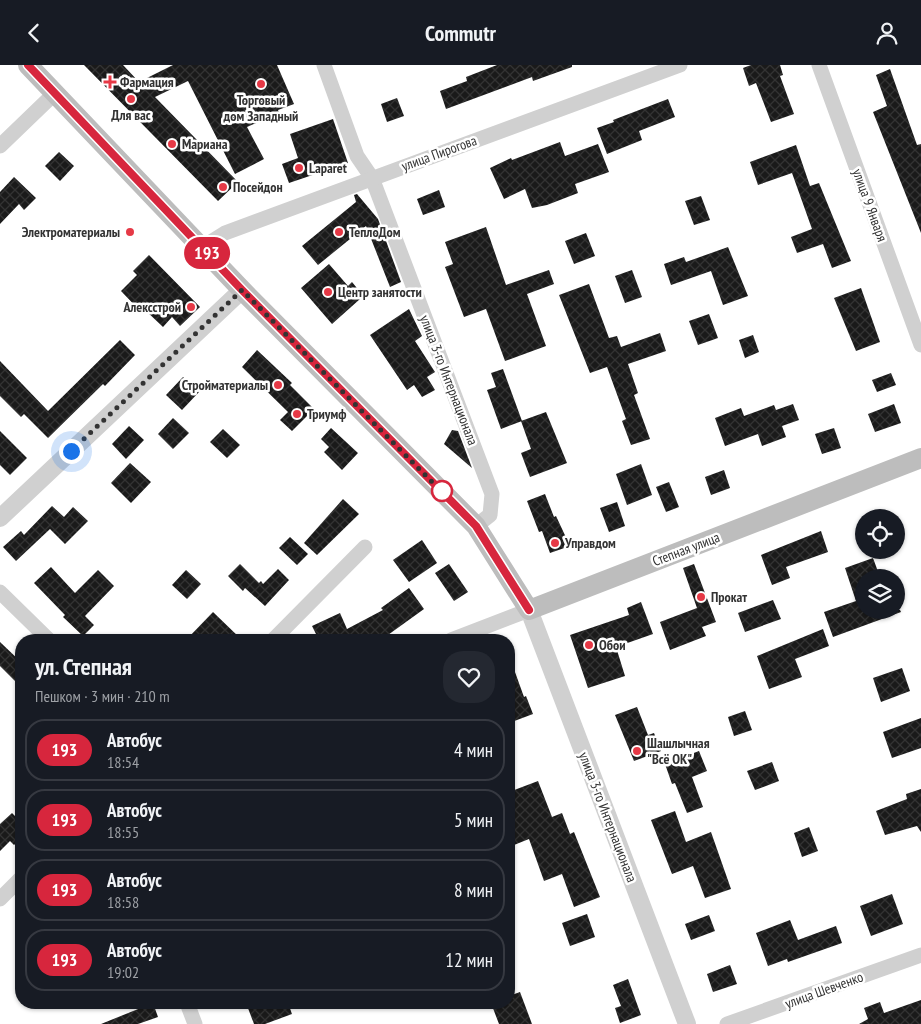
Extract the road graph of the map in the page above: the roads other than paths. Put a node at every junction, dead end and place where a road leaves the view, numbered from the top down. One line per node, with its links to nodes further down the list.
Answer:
1 (28, 65): 5 (main road)
2 (324, 65): 7 (street, улица 3-го Интернационала)
3 (680, 65): 7 (street, улица Пирогова)
4 (819, 65): 10 (street, улица 9 Января)
5 (55, 93): 6 (street); 8 (main road)
6 (0, 145)
7 (372, 178): 8 (street, улица Пирогова); 13 (street, улица 3-го Интернационала)
8 (201, 248): 9 (main road)
9 (242, 290): 12 (street); 13 (main road)
10 (921, 345)
11 (921, 458): 16 (main road, Степная улица)
12 (0, 518)
13 (476, 526): 16 (main road)
14 (365, 547): 18 (street)
15 (0, 592): 17 (street)
16 (529, 610): 19 (street, Степная улица); 25 (street, улица 3-го Интернационала)
17 (43, 634)
18 (279, 634)
19 (467, 634)
20 (15, 884): 21 (street)
21 (0, 899)
22 (921, 955): 26 (street, улица Шевченко)
23 (189, 1009): 24 (street)
24 (194, 1024)
25 (687, 1024)
26 (727, 1024)

